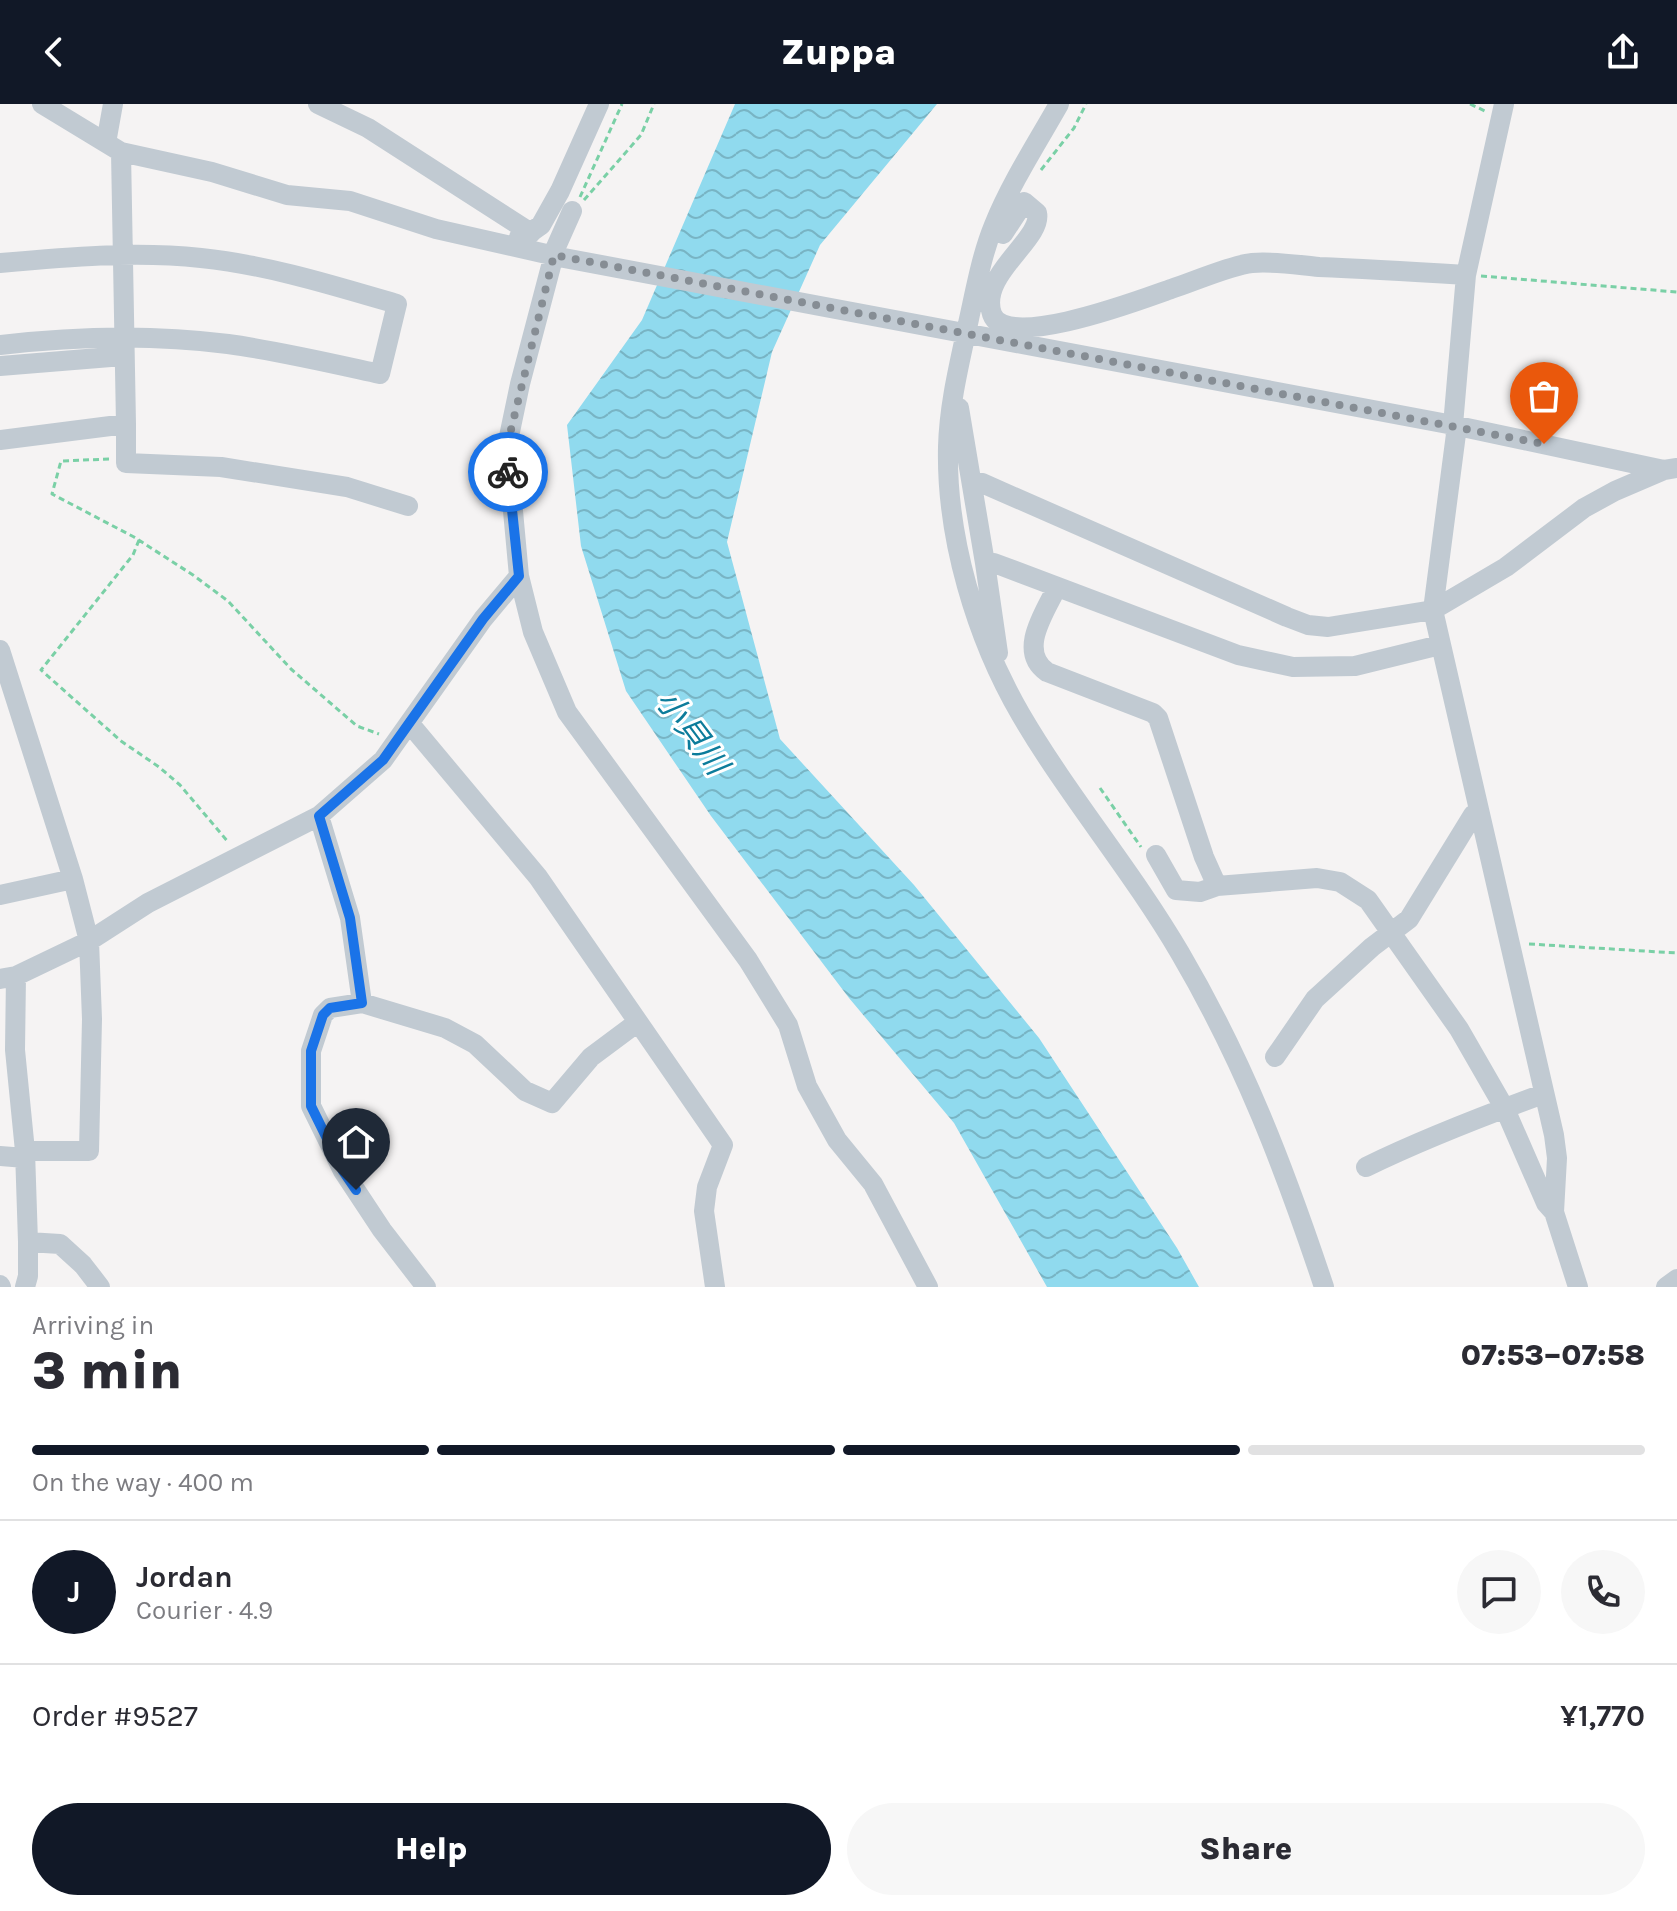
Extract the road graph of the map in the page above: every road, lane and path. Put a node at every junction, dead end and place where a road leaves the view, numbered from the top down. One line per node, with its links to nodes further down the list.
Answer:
1 (42, 104): 10 (street)
2 (113, 104): 10 (street)
3 (318, 104): 14 (street)
4 (599, 104): 14 (street)
5 (622, 104): 12 (path)
6 (654, 104): 12 (path)
7 (1059, 104): 18 (street)
8 (1086, 104): 11 (path)
9 (1504, 104): 19 (street)
10 (114, 147): 13 (street); 15 (street)
11 (1036, 177)
12 (572, 211): 16 (street)
13 (436, 229): 14 (street); 16 (street)
14 (531, 233)
15 (121, 255): 17 (street); 23 (street); 23 (street)
16 (559, 257): 21 (street); 35 (street)
17 (0, 263)
18 (980, 273): 19 (street); 21 (street)
19 (1466, 275): 20 (path); 27 (street)
20 (1677, 292)
21 (961, 332): 25 (street); 27 (street)
22 (0, 345): 23 (street)
23 (123, 346): 24 (street); 26 (street)
24 (0, 366)
25 (955, 389): 31 (street); 40 (street)
26 (126, 424): 28 (street); 29 (street)
27 (1453, 425): 30 (street); 37 (street)
28 (0, 440)
29 (126, 459): 32 (street); 33 (path)
30 (1671, 469): 37 (street)
31 (977, 482): 34 (street); 37 (street)
32 (408, 506)
33 (139, 540): 41 (path); 45 (path)
34 (990, 563): 36 (street); 40 (street)
35 (519, 576): 41 (street); 71 (street)
36 (1057, 587): 38 (street); 48 (street)
37 (1433, 610): 38 (street)
38 (1440, 645): 43 (street)
39 (1, 652): 47 (street)
40 (997, 669): 72 (street)
41 (404, 732): 44 (street); 56 (street)
42 (1100, 788): 46 (path)
43 (1479, 812): 50 (street); 52 (street)
44 (319, 816): 45 (street); 55 (street)
45 (240, 855): 51 (street)
46 (1156, 855): 48 (street)
47 (73, 879): 49 (street); 51 (street)
48 (1217, 886): 50 (street)
49 (0, 895)
50 (1391, 934): 58 (street); 60 (street)
51 (89, 941): 54 (street); 61 (street)
52 (1509, 944): 53 (path); 59 (street)
53 (1677, 953)
54 (8, 977): 57 (street)
55 (362, 1003): 56 (street); 69 (street)
56 (638, 1022): 70 (street)
57 (7, 1052): 61 (street)
58 (1275, 1057)
59 (1543, 1094): 60 (street); 64 (street)
60 (1505, 1109): 63 (street); 64 (street)
61 (25, 1154): 62 (street); 65 (street)
62 (0, 1156)
63 (1366, 1167)
64 (1554, 1212): 73 (street)
65 (28, 1242): 67 (street); 68 (street)
66 (1677, 1279): 74 (street)
67 (25, 1287)
68 (100, 1287)
69 (426, 1287)
70 (715, 1287)
71 (928, 1287)
72 (1324, 1287)
73 (1578, 1287)
74 (1666, 1287)

